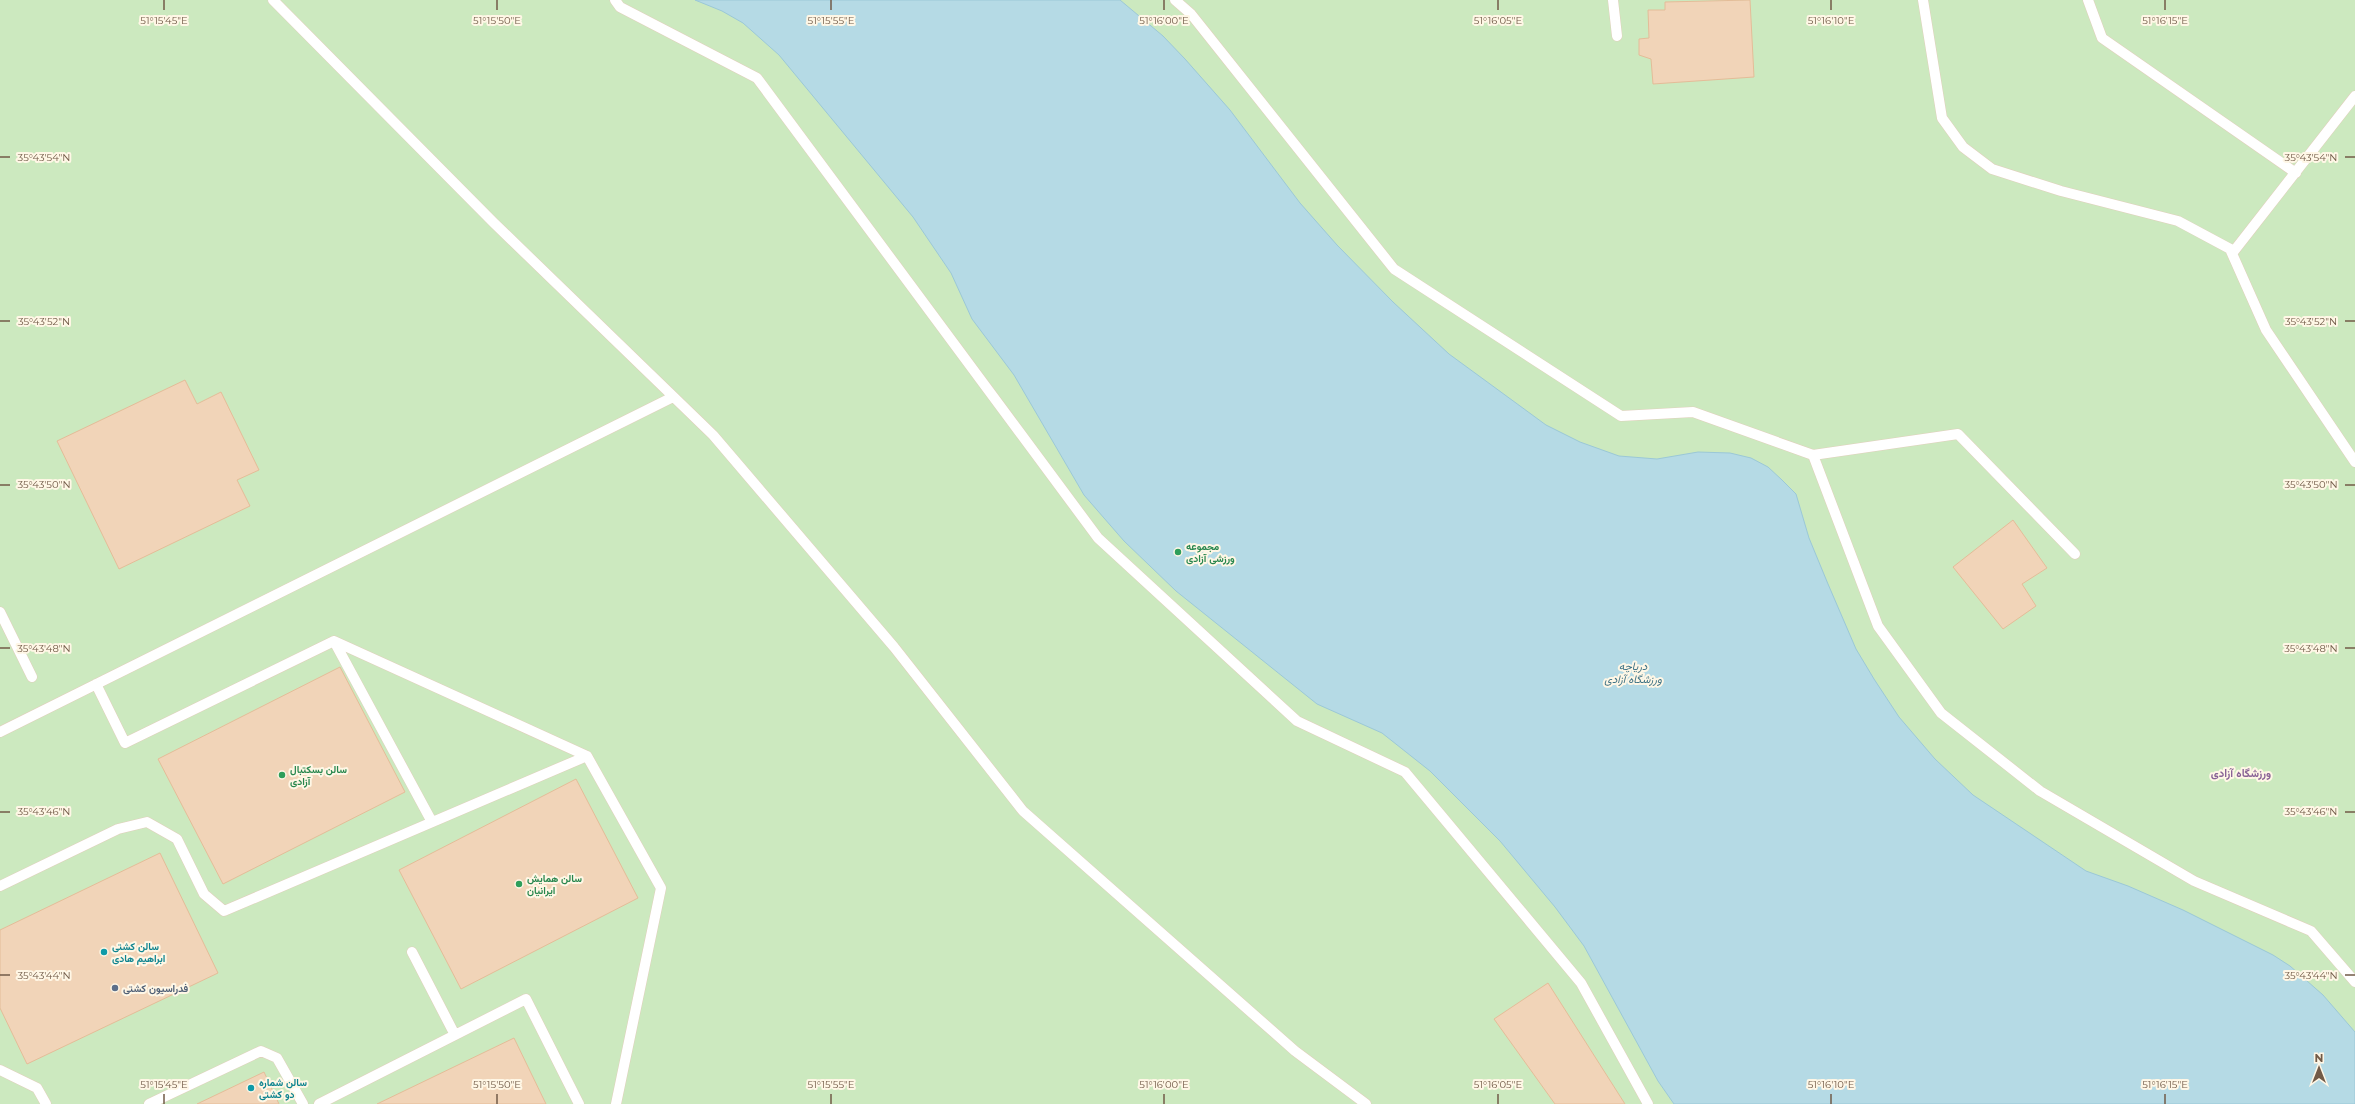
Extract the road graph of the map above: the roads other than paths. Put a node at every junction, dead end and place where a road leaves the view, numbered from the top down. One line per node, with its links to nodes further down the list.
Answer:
1 (273, 0): 11 (lane)
2 (615, 0): 34 (lane)
3 (1175, 0): 12 (lane)
4 (1613, 0): 7 (lane)
5 (1923, 0): 10 (lane)
6 (2088, 0): 9 (lane)
7 (1617, 36)
8 (2355, 96): 9 (lane)
9 (2296, 173): 10 (lane)
10 (2230, 249): 13 (lane)
11 (673, 397): 18 (lane); 33 (lane)
12 (1813, 455): 14 (lane); 24 (lane)
13 (2355, 462)
14 (2075, 554)
15 (0, 612): 17 (lane)
16 (334, 641): 18 (lane); 20 (lane); 21 (lane)
17 (32, 677)
18 (96, 684): 19 (lane)
19 (0, 732)
20 (587, 756): 21 (lane); 32 (lane)
21 (432, 822): 22 (lane)
22 (0, 886)
23 (412, 952): 25 (lane)
24 (2355, 982)
25 (455, 1035): 30 (lane); 31 (lane)
26 (0, 1070): 27 (lane)
27 (46, 1104)
28 (149, 1104): 29 (lane)
29 (303, 1104)
30 (319, 1104)
31 (579, 1104)
32 (616, 1104)
33 (1366, 1104)
34 (1648, 1104)

